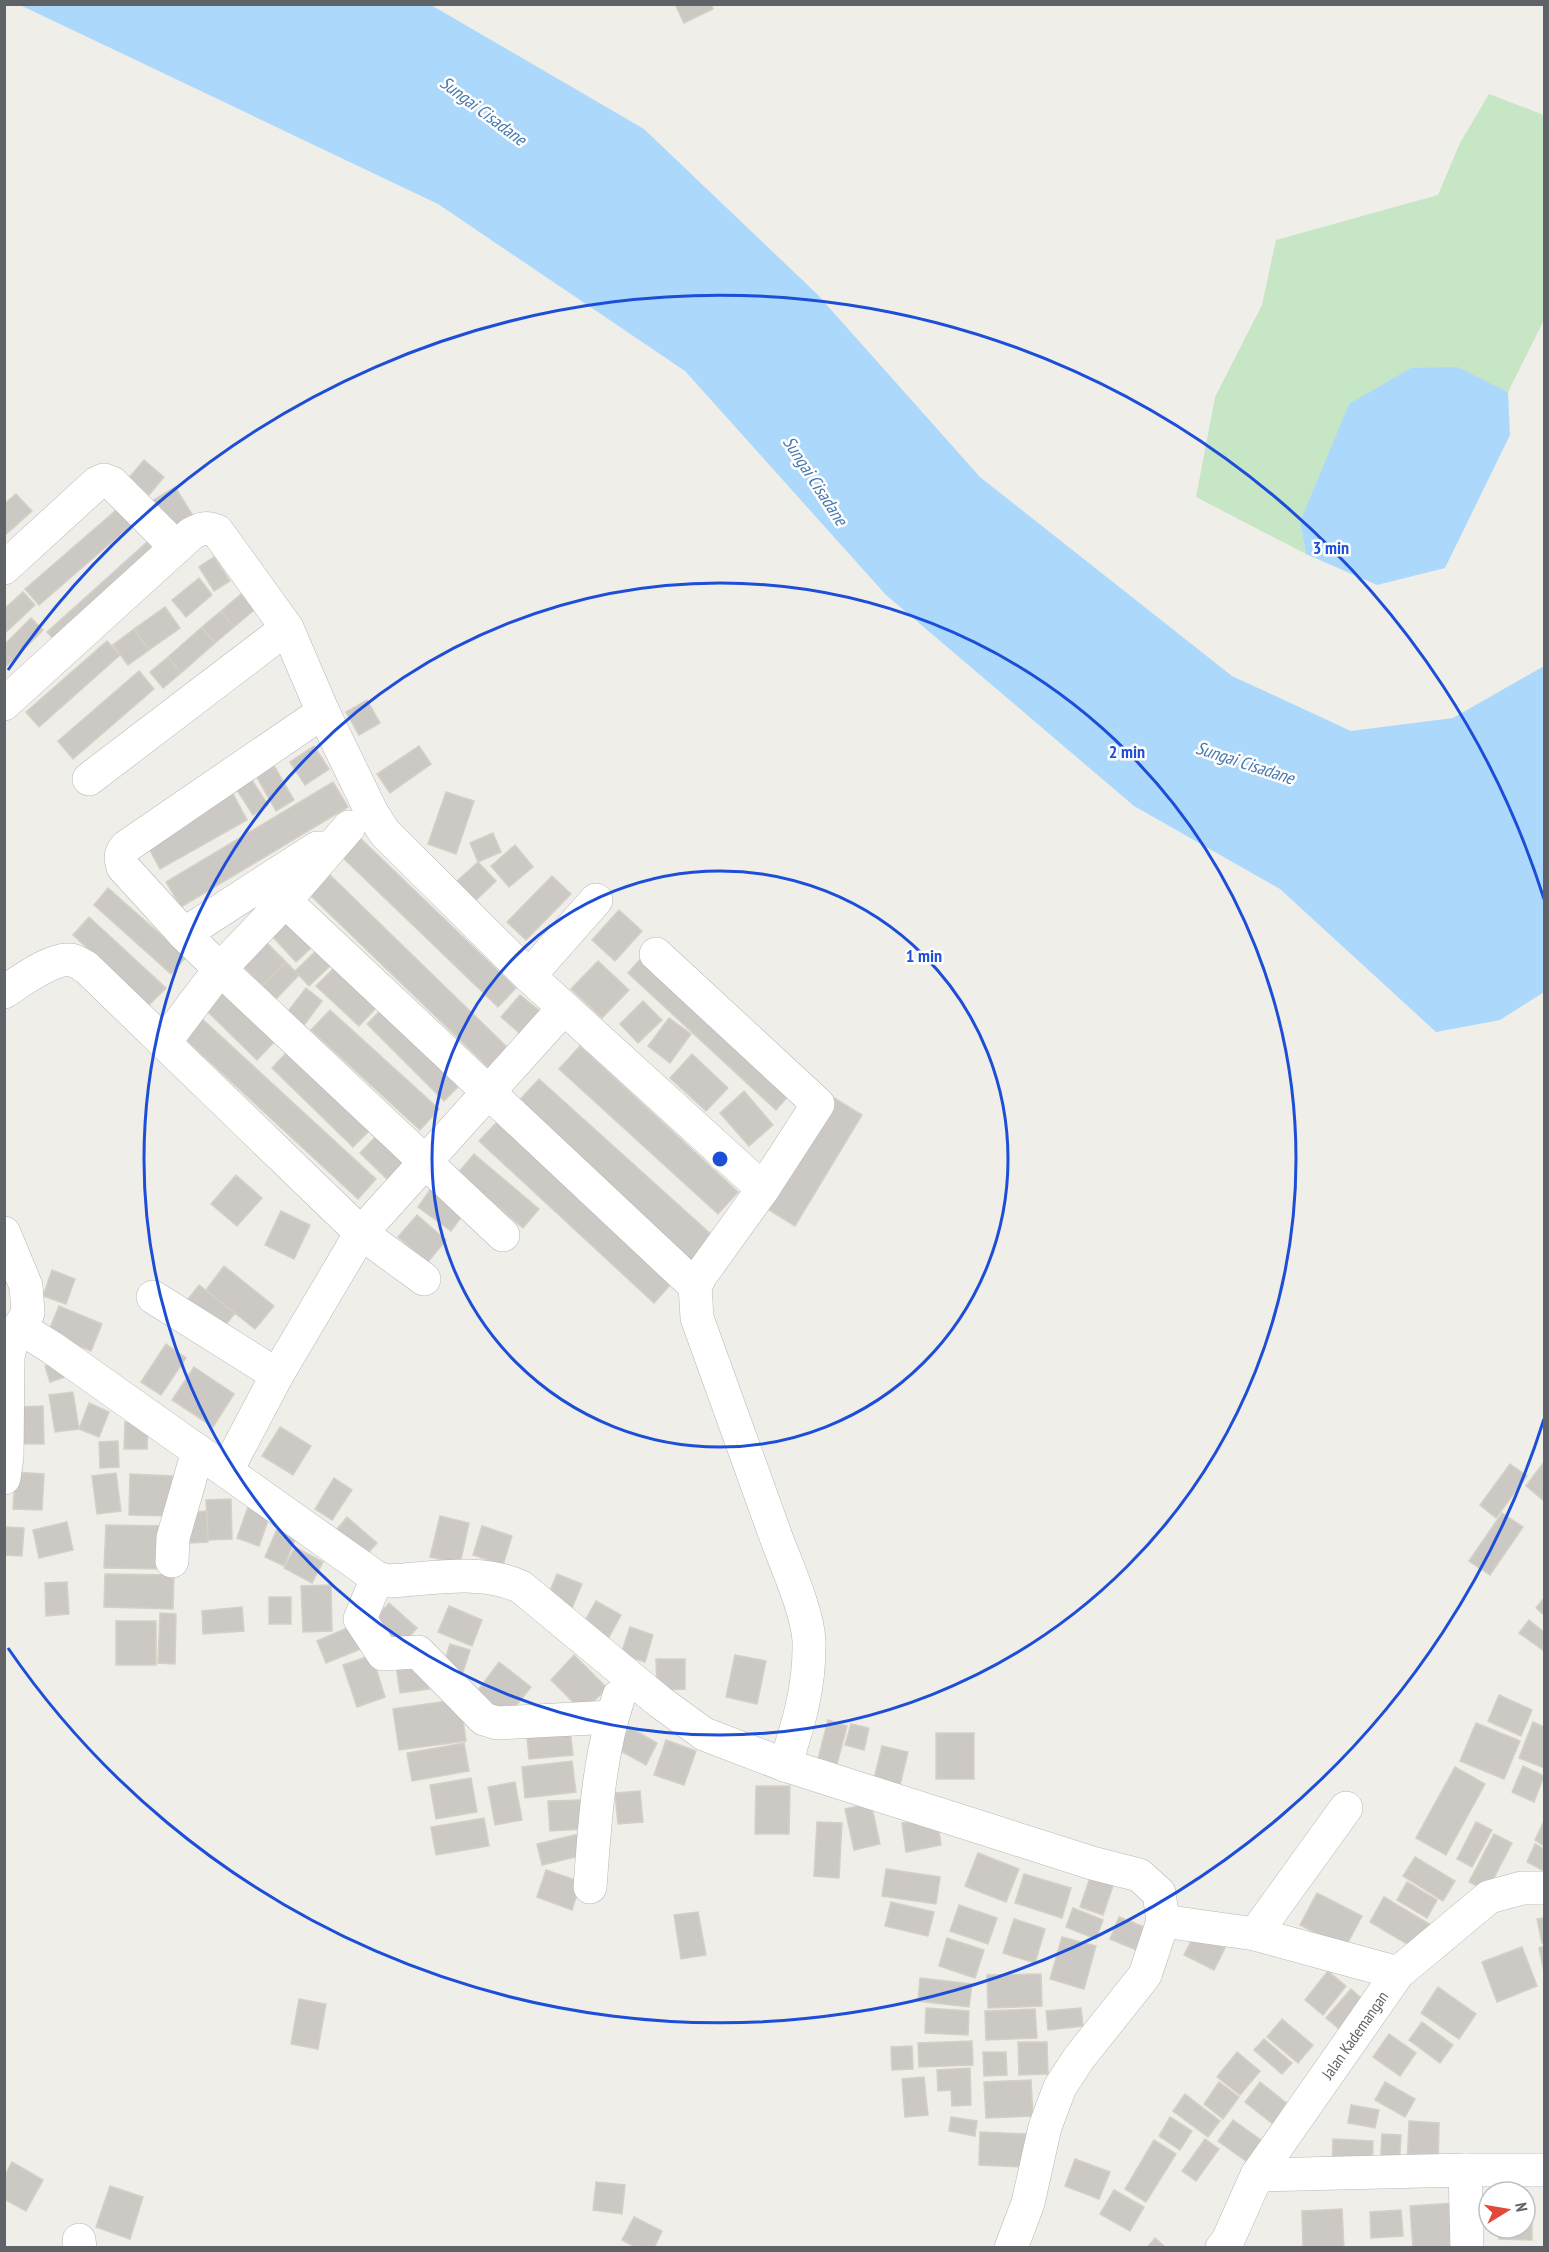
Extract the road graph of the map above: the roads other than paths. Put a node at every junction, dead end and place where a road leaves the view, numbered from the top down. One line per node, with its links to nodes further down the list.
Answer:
1 (176, 547): 2 (street); 3 (street); 4 (street)
2 (4, 568)
3 (287, 628): 5 (street); 6 (street)
4 (4, 704)
5 (323, 712): 7 (street); 10 (street)
6 (89, 779)
7 (360, 820): 9 (street); 10 (street); 13 (street)
8 (596, 900): 13 (street)
9 (285, 901): 12 (street); 17 (street)
10 (184, 934): 12 (street)
11 (656, 954): 19 (street)
12 (220, 969): 16 (street); 18 (street)
13 (529, 976): 15 (street)
14 (4, 992): 16 (street)
15 (564, 1008): 17 (street); 19 (street)
16 (164, 1043): 21 (street)
17 (489, 1091): 18 (street); 24 (street)
18 (426, 1161): 21 (street); 22 (street)
19 (764, 1189): 24 (street)
20 (4, 1233): 26 (street)
21 (361, 1233): 23 (street); 27 (street)
22 (503, 1235)
23 (424, 1279)
24 (695, 1286): 35 (street)
25 (153, 1297): 27 (street)
26 (12, 1335): 28 (street); 29 (street)
27 (277, 1375): 30 (street)
28 (198, 1451): 30 (street); 31 (street)
29 (5, 1464)
30 (227, 1470): 32 (street)
31 (172, 1561)
32 (377, 1578): 33 (street); 34 (street)
33 (627, 1675): 34 (street); 35 (street)
34 (612, 1717): 37 (street)
35 (785, 1765): 39 (street)
36 (1346, 1808): 40 (street)
37 (590, 1887)
38 (1545, 1888): 41 (street, Jalan Kademangan)
39 (1163, 1921): 40 (street); 46 (street)
40 (1255, 1934): 41 (street)
41 (1398, 1973): 44 (street, Jalan Kademangan)
42 (1465, 2170): 43 (street); 44 (street); 47 (street)
43 (1545, 2170)
44 (1257, 2175): 45 (street, Jalan Kademangan)
45 (1230, 2245)
46 (1011, 2247)
47 (1467, 2247)

